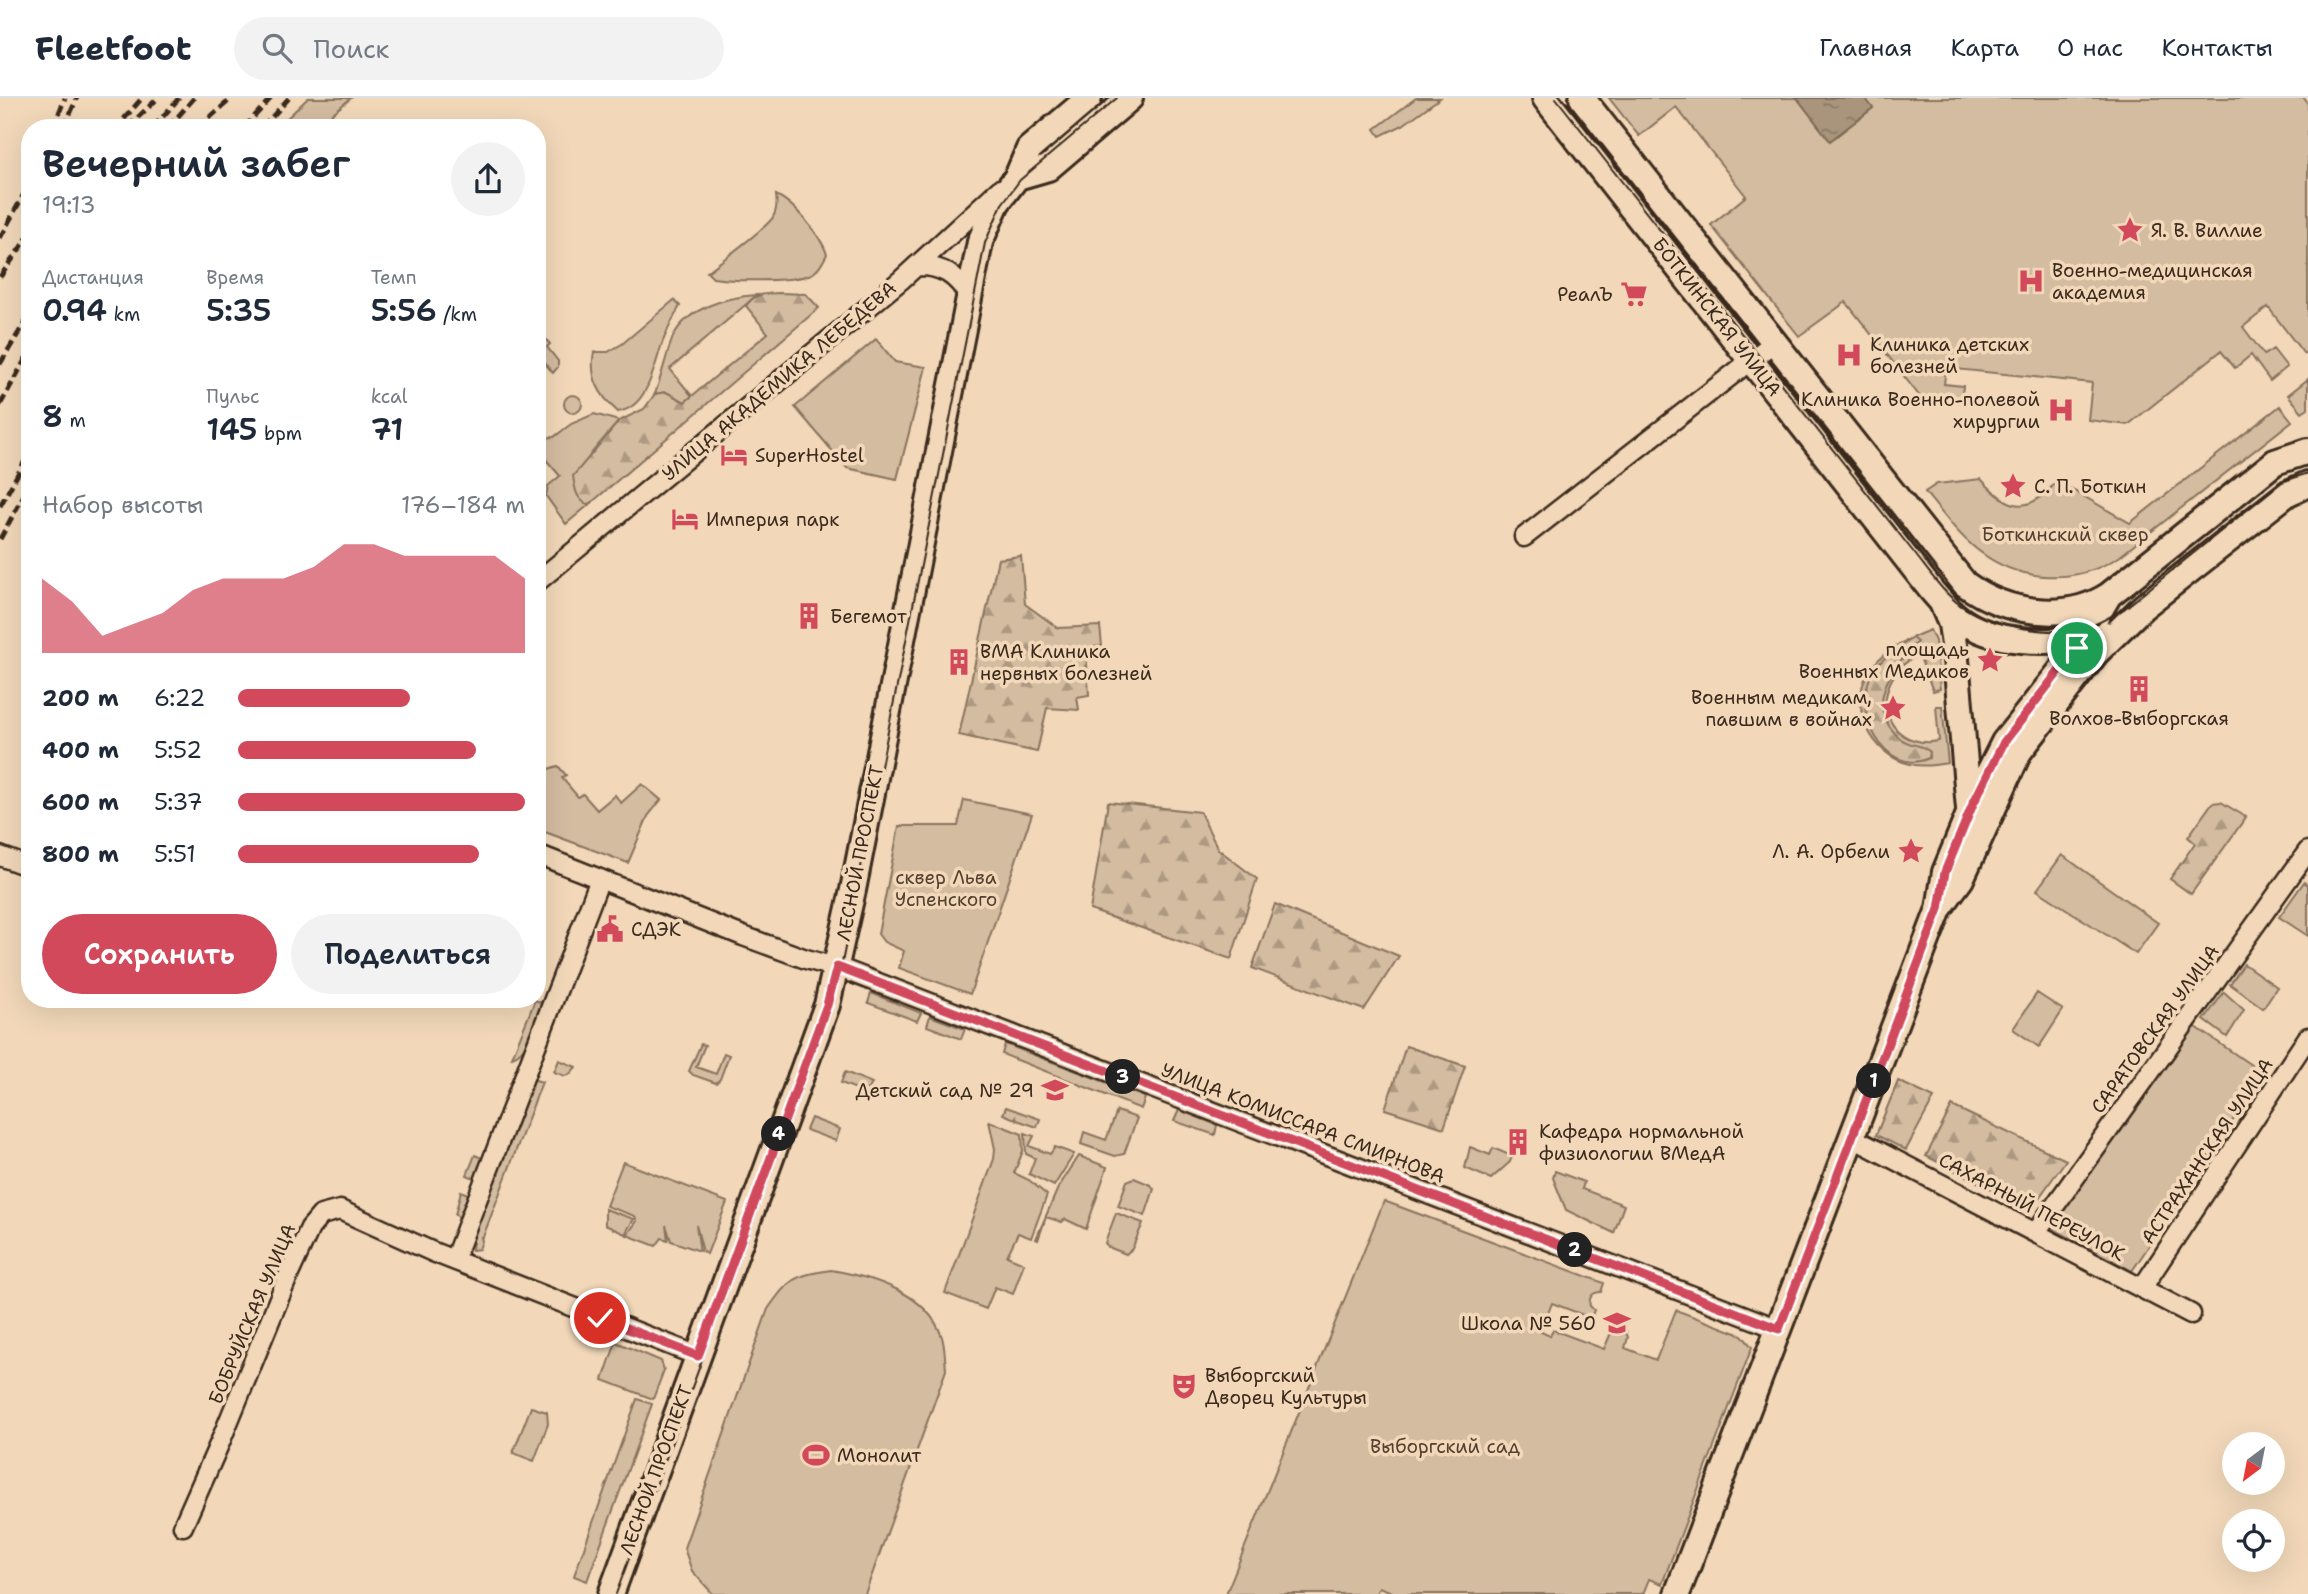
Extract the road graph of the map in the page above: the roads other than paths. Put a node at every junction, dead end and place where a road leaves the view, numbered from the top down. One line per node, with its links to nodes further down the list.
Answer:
1 (1089, 98): 5 (main road, УЛИЦА АКАДЕМИКА ЛЕБЕДЕВА)
2 (1130, 98): 5 (main road, УЛИЦА АКАДЕМИКА ЛЕБЕДЕВА)
3 (1545, 98): 9 (main road, БОТКИНСКАЯ УЛИЦА)
4 (1582, 98): 8 (main road, БОТКИНСКАЯ УЛИЦА)
5 (1017, 177): 6 (street, УЛИЦА АКАДЕМИКА ЛЕБЕДЕВА); 7 (main road, ЛЕСНОЙ ПРОСПЕКТ)
6 (916, 266): 7 (street); 13 (street, УЛИЦА АКАДЕМИКА ЛЕБЕДЕВА)
7 (969, 298): 27 (main road, ЛЕСНОЙ ПРОСПЕКТ)
8 (1773, 343): 9 (street); 16 (main road, БОТКИНСКАЯ УЛИЦА)
9 (1751, 360): 12 (street); 15 (main road, БОТКИНСКАЯ УЛИЦА)
10 (2308, 451): 14 (main road)
11 (2308, 484): 17 (main road)
12 (1524, 537)
13 (546, 574)
14 (2109, 595): 16 (main road); 18 (main road)
15 (1942, 602): 18 (main road); 20 (main road)
16 (2064, 612): 18 (main road)
17 (2113, 634): 18 (main road); 19 (main road)
18 (2082, 639): 19 (main road); 20 (main road)
19 (2084, 668): 26 (main road)
20 (1968, 815): 26 (main road)
21 (2308, 851): 30 (street, САРАТОВСКАЯ УЛИЦА)
22 (0, 856): 24 (street)
23 (546, 858): 25 (street, УЛИЦА КОМИССАРА СМИРНОВА)
24 (21, 864)
25 (600, 879): 27 (street, УЛИЦА КОМИССАРА СМИРНОВА); 31 (street)
26 (1939, 909): 29 (main road)
27 (837, 967): 34 (street, УЛИЦА КОМИССАРА СМИРНОВА); 35 (main road, ЛЕСНОЙ ПРОСПЕКТ)
28 (2307, 1042): 32 (street, АСТРАХАНСКАЯ УЛИЦА)
29 (1853, 1138): 30 (street, САХАРНЫЙ ПЕРЕУЛОК); 34 (main road)
30 (2036, 1232): 32 (street, САХАРНЫЙ ПЕРЕУЛОК)
31 (454, 1260): 35 (street, БОБРУЙСКАЯ УЛИЦА); 36 (street, БОБРУЙСКАЯ УЛИЦА)
32 (2142, 1289): 33 (street, САХАРНЫЙ ПЕРЕУЛОК)
33 (2191, 1314)
34 (1779, 1329): 38 (main road)
35 (698, 1356): 37 (main road, ЛЕСНОЙ ПРОСПЕКТ)
36 (183, 1526)
37 (611, 1594)
38 (1677, 1594)

